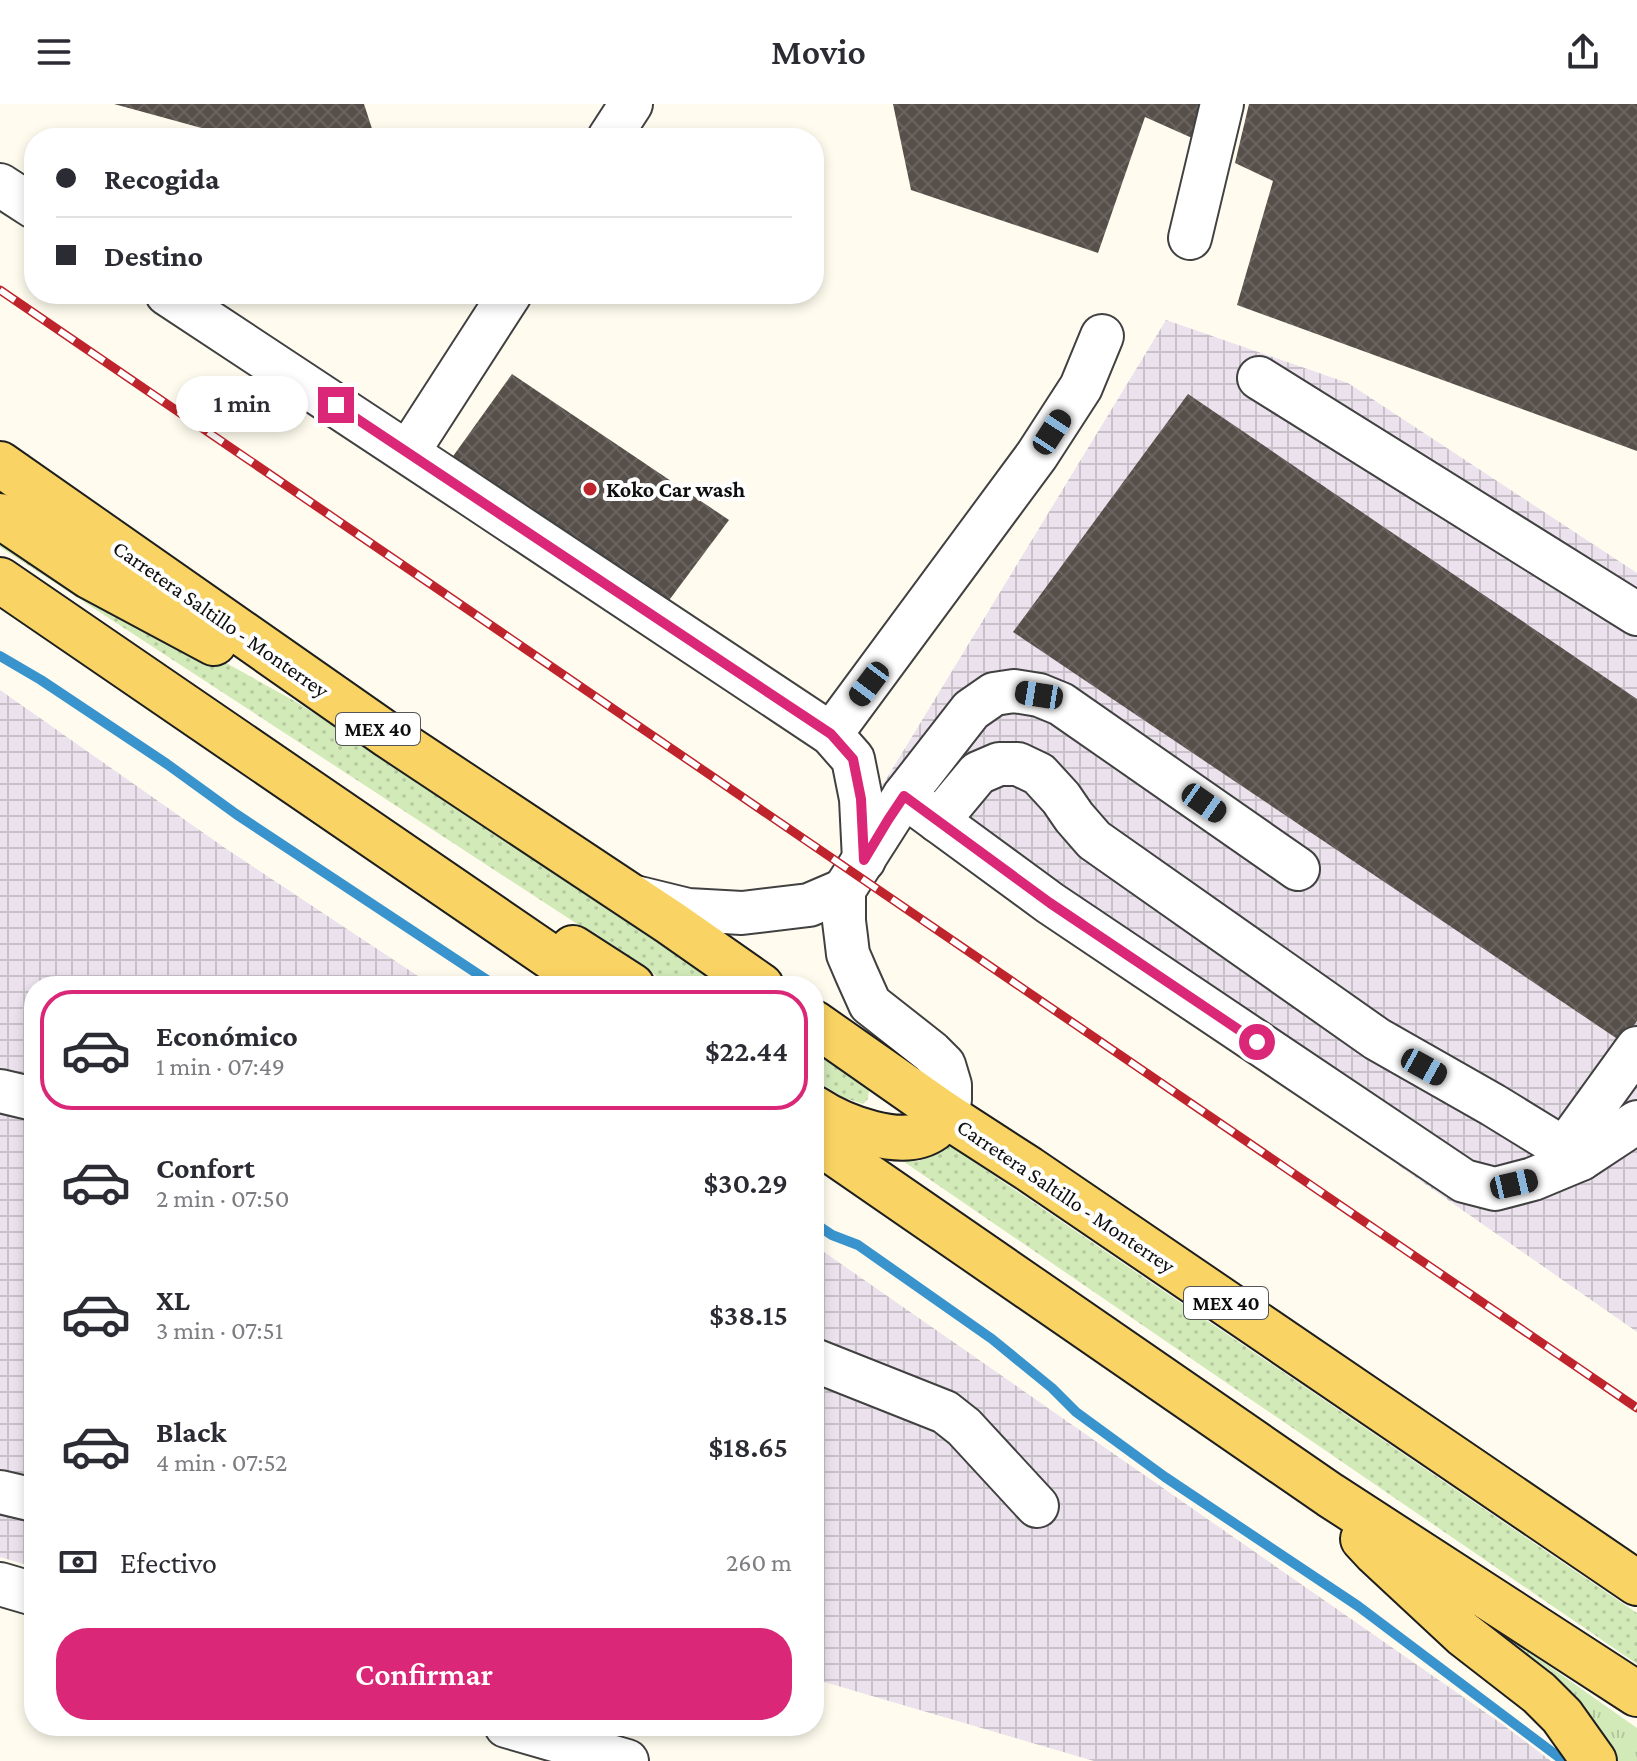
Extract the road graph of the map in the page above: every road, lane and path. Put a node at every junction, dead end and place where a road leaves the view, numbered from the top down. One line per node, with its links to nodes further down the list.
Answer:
1 (631, 104): 3 (street)
2 (1222, 104): 6 (street)
3 (615, 128)
4 (0, 185): 5 (street)
5 (24, 201)
6 (1190, 238)
7 (182, 304): 11 (street)
8 (504, 304): 11 (street)
9 (1102, 336): 16 (street)
10 (1259, 378): 15 (street)
11 (408, 452): 16 (street)
12 (0, 464): 17 (main road, Carretera Saltillo - Monterrey / MEX 40)
13 (0, 516): 17 (main road)
14 (0, 580): 22 (main road)
15 (1637, 614)
16 (831, 734): 21 (street)
17 (389, 736): 23 (main road, Carretera Saltillo - Monterrey / MEX 40)
18 (904, 796): 19 (street); 20 (street); 21 (street)
19 (938, 821): 35 (street); 35 (street)
20 (1298, 869)
21 (854, 875): 23 (street); 32 (street)
22 (446, 884): 24 (main road); 25 (main road)
23 (627, 895): 26 (main road, Carretera Saltillo - Monterrey / MEX 40)
24 (579, 976)
25 (617, 976)
26 (746, 976)
27 (824, 1030): 32 (main road, Carretera Saltillo - Monterrey / MEX 40)
28 (1637, 1048): 35 (street)
29 (0, 1091): 30 (street)
30 (24, 1097)
31 (824, 1114): 32 (main road)
32 (944, 1114): 41 (main road, Carretera Saltillo - Monterrey / MEX 40)
33 (1637, 1122): 35 (street)
34 (824, 1146): 38 (main road)
35 (1573, 1154)
36 (824, 1364): 40 (street)
37 (0, 1492): 39 (street)
38 (1330, 1495): 44 (main road); 49 (main road)
39 (24, 1498)
40 (1037, 1506)
41 (1637, 1583)
42 (0, 1584): 43 (street)
43 (24, 1591)
44 (1637, 1694)
45 (503, 1736): 47 (street)
46 (541, 1736): 48 (street)
47 (497, 1761)
48 (627, 1761)
49 (1594, 1761)

